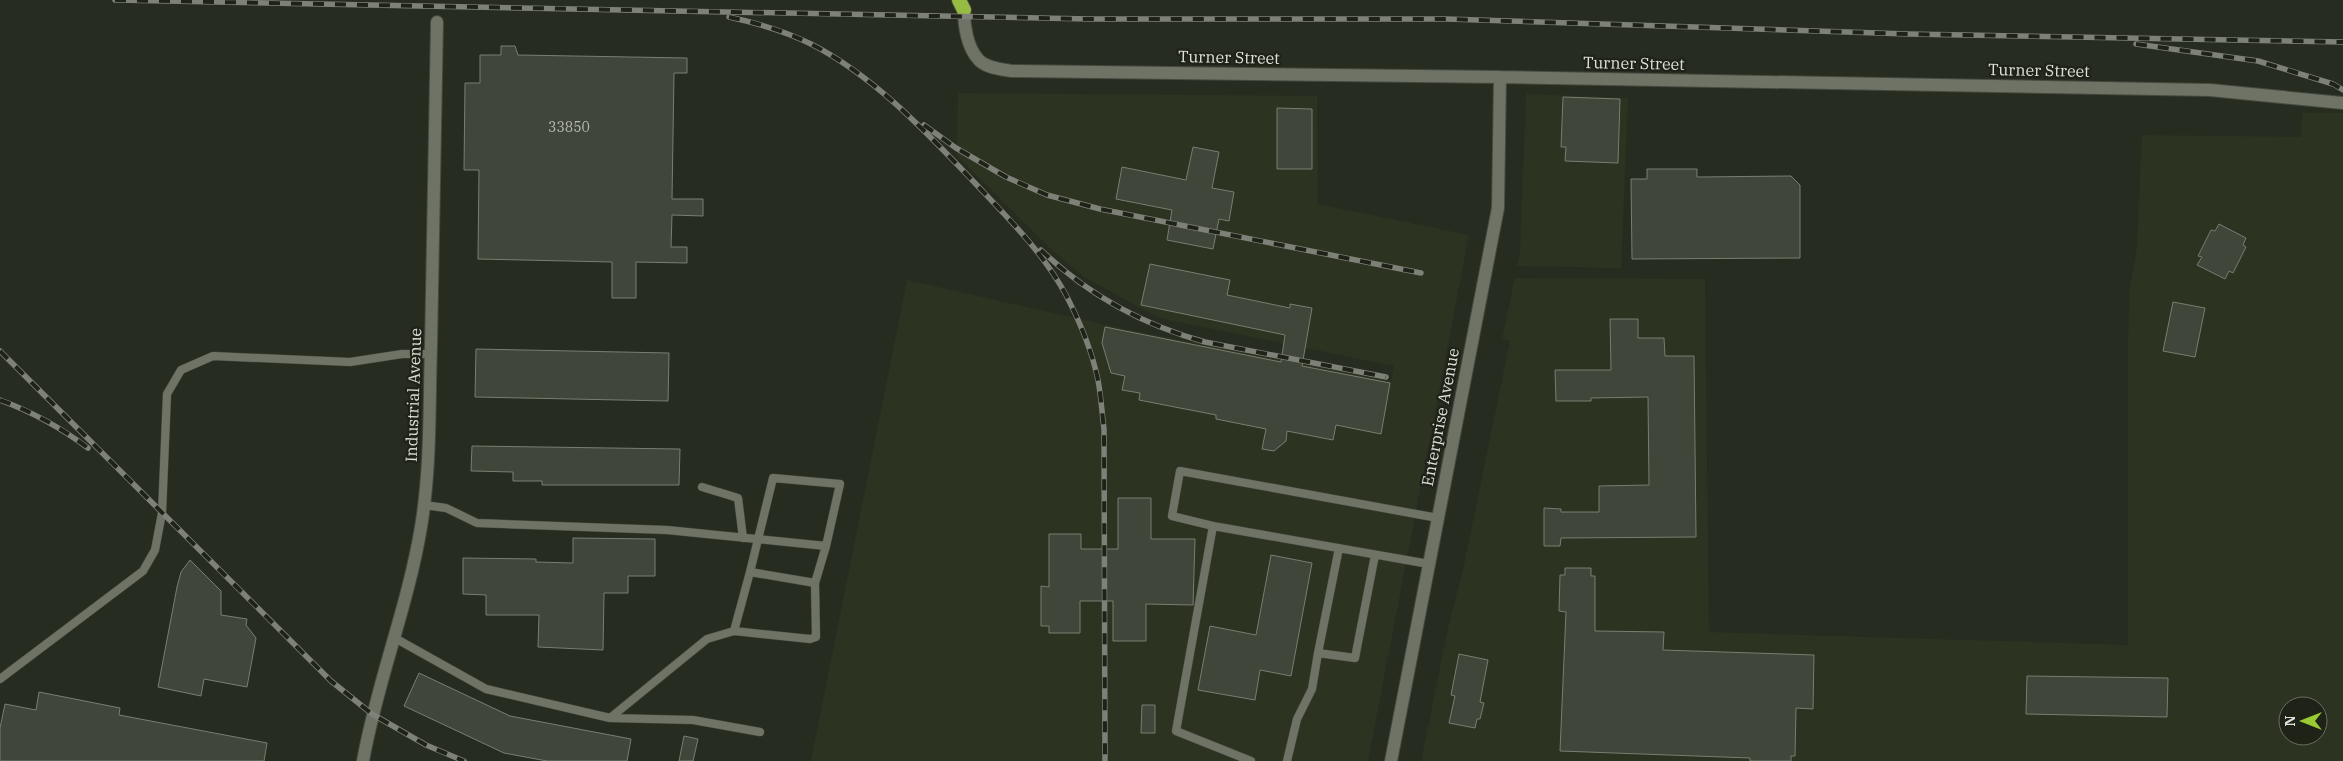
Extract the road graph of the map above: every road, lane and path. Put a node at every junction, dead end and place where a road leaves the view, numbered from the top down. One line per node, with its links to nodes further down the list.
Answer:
1 (964, 3): 3 (street, Turner Street)
2 (436, 22): 5 (street, Industrial Avenue)
3 (1500, 77): 4 (street, Turner Street); 8 (street, Enterprise Avenue)
4 (2343, 103)
5 (431, 354): 7 (street, Industrial Avenue); 21 (lane)
6 (702, 487): 10 (lane)
7 (424, 505): 10 (lane); 19 (street, Industrial Avenue)
8 (1438, 518): 9 (lane); 15 (street, Enterprise Avenue)
9 (1213, 526): 13 (lane); 25 (lane)
10 (743, 538): 11 (lane)
11 (758, 539): 12 (lane); 12 (lane); 16 (lane)
12 (826, 546): 17 (lane)
13 (1338, 548): 14 (lane); 20 (lane)
14 (1375, 555): 15 (lane); 20 (lane)
15 (1429, 564): 27 (street, Enterprise Avenue)
16 (750, 572): 17 (lane); 18 (lane)
17 (815, 583): 18 (lane)
18 (734, 631): 22 (lane)
19 (393, 637): 22 (lane); 24 (street, Industrial Avenue)
20 (1318, 653): 26 (lane)
21 (0, 680)
22 (610, 718): 23 (lane)
23 (760, 732)
24 (363, 761)
25 (1251, 761)
26 (1287, 761)
27 (1391, 761)

